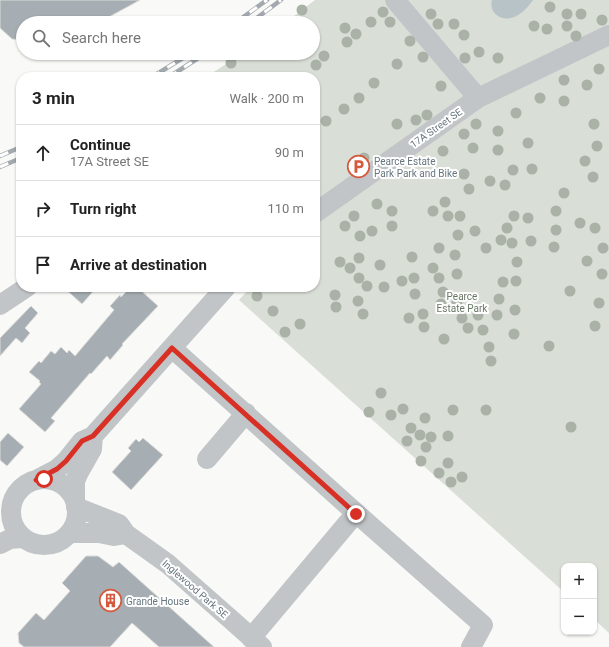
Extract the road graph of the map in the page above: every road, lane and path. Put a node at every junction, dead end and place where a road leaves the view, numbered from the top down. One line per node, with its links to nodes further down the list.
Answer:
1 (395, 0): 3 (street)
2 (609, 35): 3 (street, 17A Street SE)
3 (478, 98): 4 (street, 17A Street SE)
4 (320, 209)
5 (20, 292): 7 (street)
6 (222, 292): 8 (street)
7 (0, 305)
8 (172, 348): 9 (street); 10 (street)
9 (246, 413): 11 (street); 15 (street)
10 (93, 436): 12 (street); 13 (street)
11 (207, 459)
12 (36, 480): 13 (street); 14 (street)
13 (76, 504): 16 (street); 17 (street, Inglewood Park SE)
14 (5, 514): 18 (street)
15 (356, 514): 20 (street); 21 (street)
16 (70, 533): 17 (street); 18 (street)
17 (126, 534): 20 (street, Inglewood Park SE)
18 (22, 538): 19 (street)
19 (0, 544)
20 (256, 642)
21 (471, 647)

